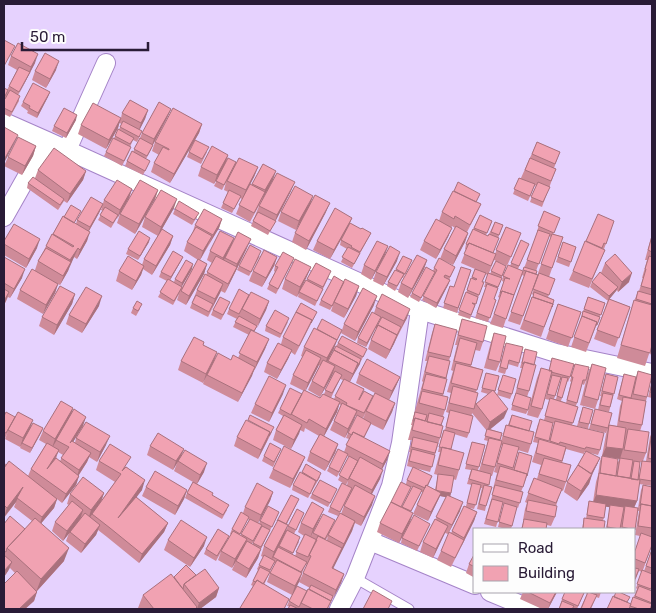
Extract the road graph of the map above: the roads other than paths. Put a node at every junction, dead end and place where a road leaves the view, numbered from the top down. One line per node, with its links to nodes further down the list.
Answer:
1 (106, 63): 4 (street)
2 (4, 122): 3 (street)
3 (47, 141): 4 (street); 5 (street)
4 (67, 150): 6 (street)
5 (4, 217)
6 (420, 310): 7 (street); 8 (street)
7 (652, 373)
8 (370, 541): 9 (street); 10 (street)
9 (355, 578): 12 (street); 13 (lane)
10 (473, 584)
11 (492, 593): 14 (street)
12 (339, 609)
13 (409, 609)
14 (531, 609)

